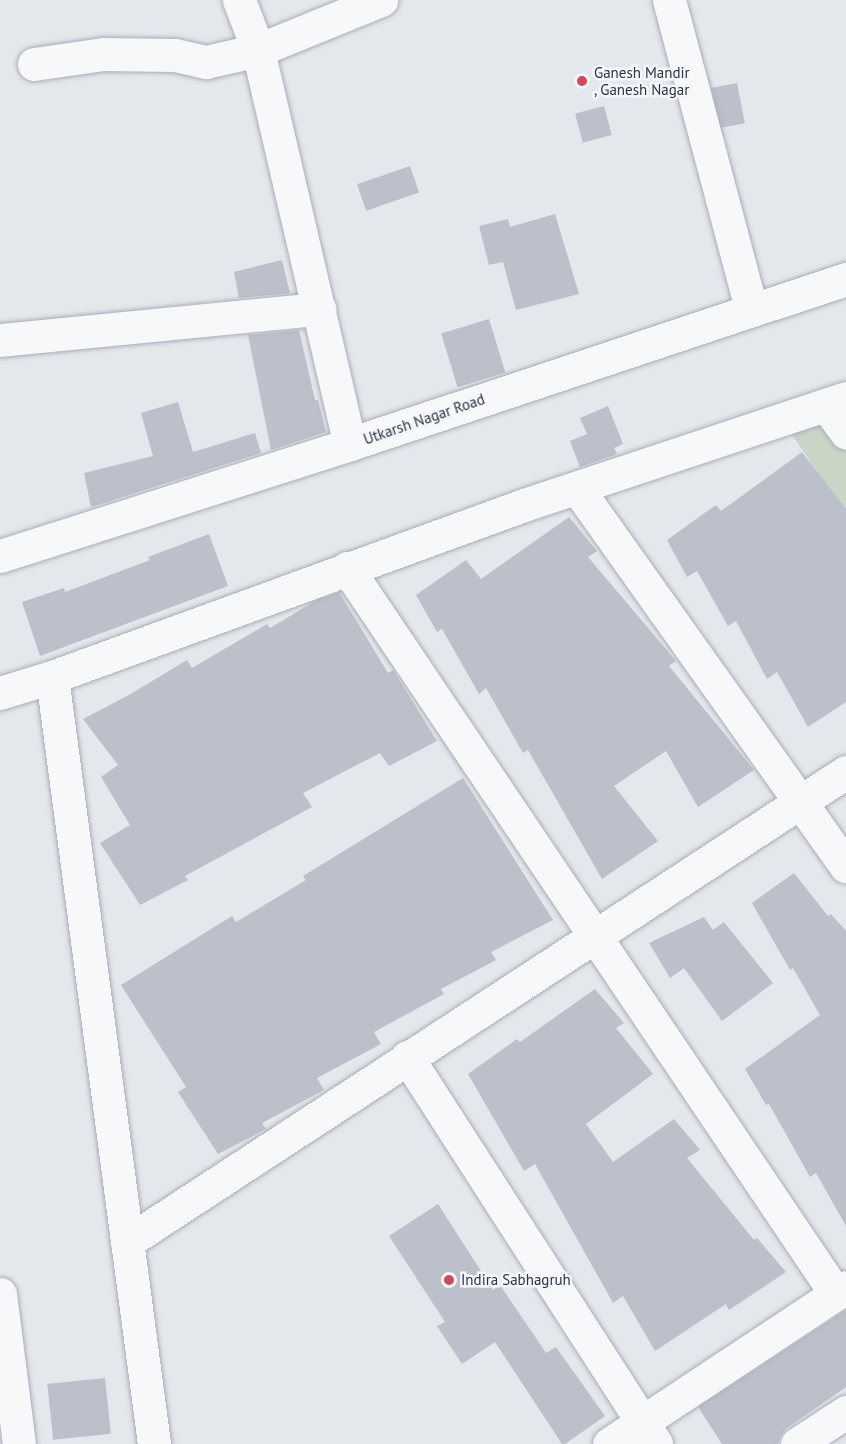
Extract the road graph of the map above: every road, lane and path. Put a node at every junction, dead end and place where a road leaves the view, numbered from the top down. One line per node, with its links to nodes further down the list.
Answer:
1 (239, 0): 4 (street)
2 (381, 0): 4 (street)
3 (669, 0): 8 (street)
4 (258, 50): 5 (street); 7 (street)
5 (34, 64)
6 (846, 279): 8 (street, Utkarsh Nagar Road)
7 (319, 309): 9 (street); 12 (street)
8 (751, 309): 12 (street, Utkarsh Nagar Road)
9 (0, 340)
10 (836, 402): 11 (street); 13 (street)
11 (846, 433)
12 (350, 444): 14 (street, Utkarsh Nagar Road)
13 (577, 488): 15 (street); 19 (street)
14 (0, 556)
15 (347, 568): 16 (street); 21 (street)
16 (52, 677): 17 (street); 23 (street)
17 (0, 693)
18 (846, 772): 19 (street)
19 (800, 801): 20 (street); 21 (street)
20 (846, 866)
21 (594, 935): 22 (street); 24 (street)
22 (407, 1057): 23 (street); 27 (street)
23 (127, 1242): 29 (street)
24 (841, 1291): 27 (street)
25 (0, 1294): 28 (street)
26 (846, 1412): 31 (street)
27 (649, 1433): 30 (street)
28 (19, 1444)
29 (154, 1444)
30 (609, 1444)
31 (797, 1444)

